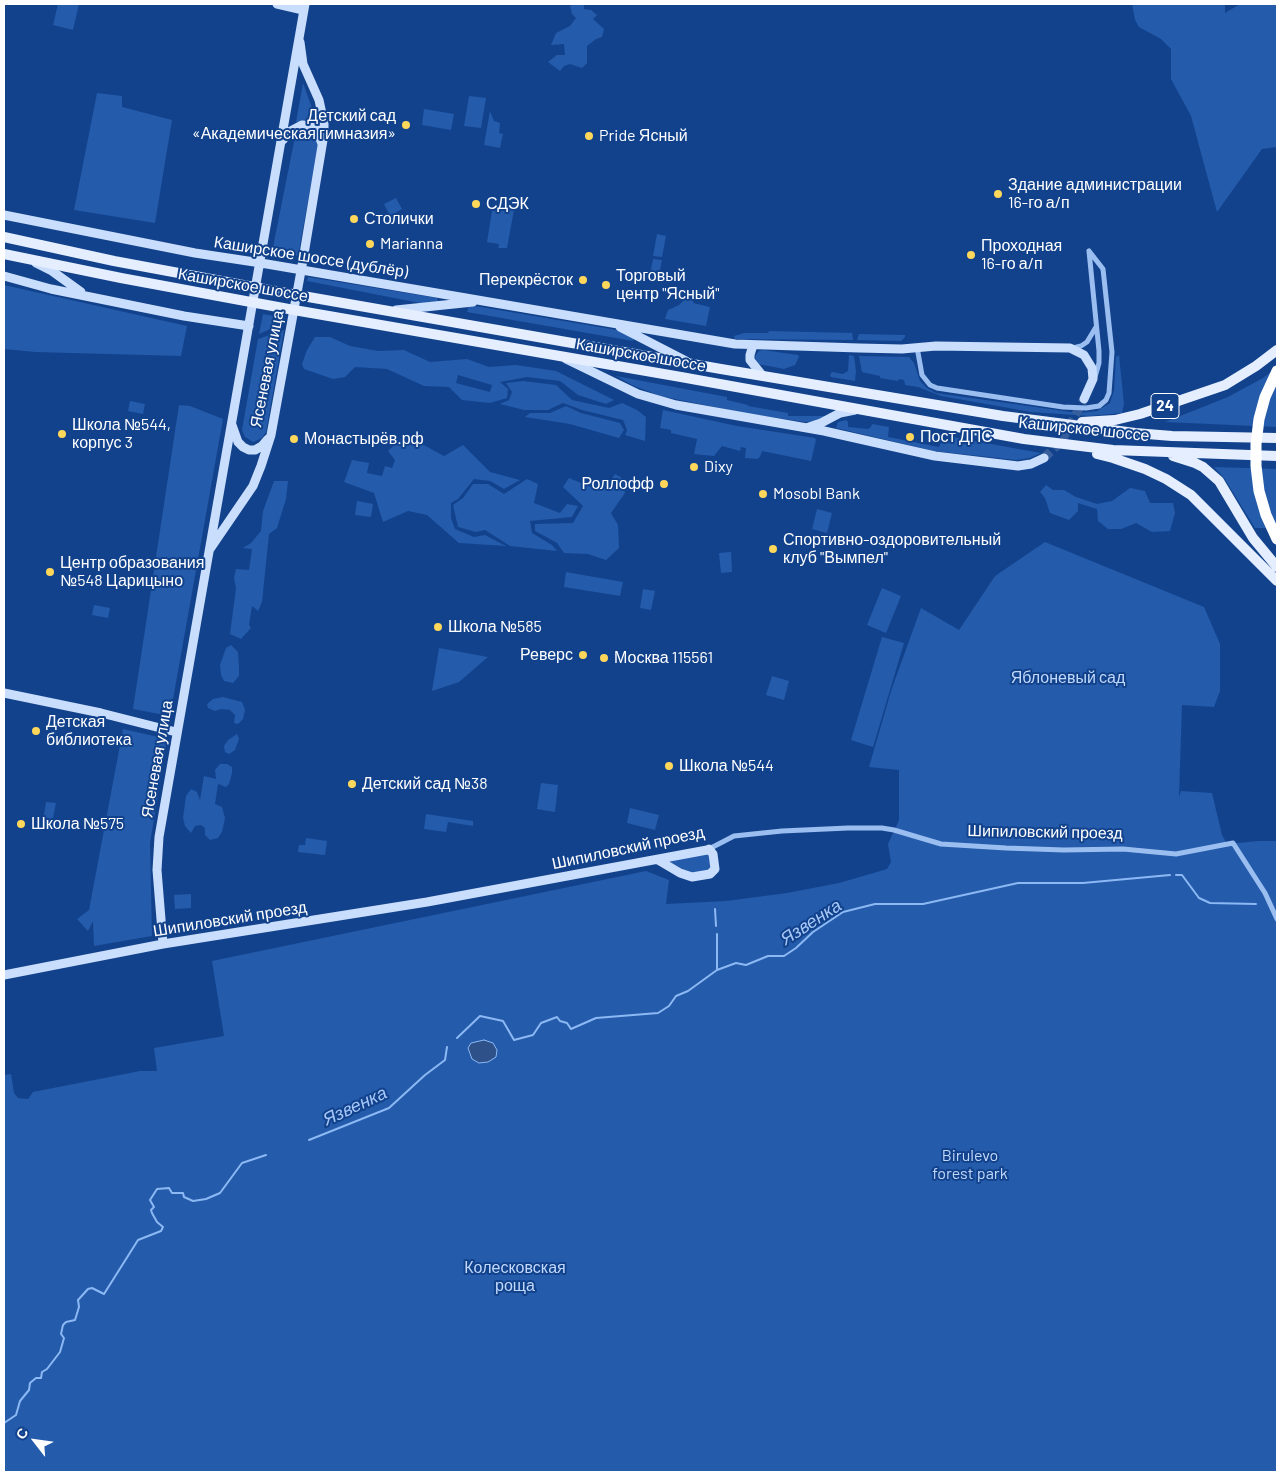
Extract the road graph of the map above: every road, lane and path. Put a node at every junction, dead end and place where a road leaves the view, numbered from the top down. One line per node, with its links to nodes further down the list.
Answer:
1 (277, 4): 2 (main road)
2 (304, 7): 3 (main road, Ясеневая улица)
3 (299, 33): 4 (main road, Ясеневая улица); 5 (main road, Ясеневая улица)
4 (280, 145): 5 (main road); 10 (main road, Ясеневая улица)
5 (323, 149): 11 (main road, Ясеневая улица)
6 (4, 215): 10 (main road, Каширское шоссе (дублёр))
7 (4, 237): 13 (main road, Каширское шоссе)
8 (4, 254): 9 (main road, Каширское шоссе)
9 (27, 259): 15 (main road); 17 (main road, Каширское шоссе)
10 (261, 263): 11 (main road, Каширское шоссе (дублёр)); 13 (main road, Ясеневая улица)
11 (301, 270): 14 (main road, Ясеневая улица); 16 (main road, Каширское шоссе (дублёр))
12 (4, 276): 15 (main road)
13 (256, 287): 14 (main road, Каширское шоссе); 17 (main road, Ясеневая улица)
14 (297, 294): 18 (main road, Ясеневая улица); 19 (main road, Каширское шоссе)
15 (86, 295): 22 (main road)
16 (483, 301): 19 (main road); 20 (main road, Каширское шоссе (дублёр))
17 (254, 302): 18 (main road, Каширское шоссе); 22 (main road, Ясеневая улица)
18 (294, 310): 27 (main road, Каширское шоссе); 37 (main road, Ясеневая улица)
19 (390, 311): 28 (main road, Каширское шоссе)
20 (614, 323): 23 (main road, Каширское шоссе (дублёр)); 28 (main road)
21 (1096, 323): 24 (street); 25 (street); 31 (street)
22 (249, 326): 35 (main road, Ясеневая улица)
23 (753, 345): 24 (main road, Каширское шоссе (дублёр)); 30 (main road)
24 (917, 347): 25 (main road, Каширское шоссе (дублёр))
25 (1070, 348): 31 (main road)
26 (1277, 350): 34 (main road, 24)
27 (558, 356): 33 (main road, Каширское шоссе); 36 (main road)
28 (688, 363): 30 (main road, Каширское шоссе)
29 (1277, 371): 43 (highway)
30 (762, 375): 34 (main road, Каширское шоссе)
31 (1091, 384): 32 (main road)
32 (1084, 399)
33 (868, 410): 36 (main road); 39 (main road, Каширское шоссе)
34 (1064, 424): 38 (main road, Каширское шоссе)
35 (232, 425): 37 (main road); 44 (main road, Ясеневая улица)
36 (801, 427): 42 (main road)
37 (271, 435): 44 (main road, Ясеневая улица)
38 (1277, 438)
39 (1062, 444): 40 (main road, Каширское шоссе); 46 (main road)
40 (1155, 452): 41 (main road, Каширское шоссе); 45 (main road)
41 (1277, 456)
42 (1044, 458)
43 (1277, 539)
44 (208, 551): 48 (main road, Ясеневая улица)
45 (1277, 566)
46 (1277, 582)
47 (4, 693): 48 (main road)
48 (176, 732): 52 (main road, Ясеневая улица)
49 (709, 849): 50 (main road, Шипиловский проезд); 50 (main road); 51 (street, Шипиловский проезд)
50 (658, 860): 52 (main road, Шипиловский проезд)
51 (1277, 919)
52 (163, 944): 53 (main road, Шипиловский проезд)
53 (4, 975)

